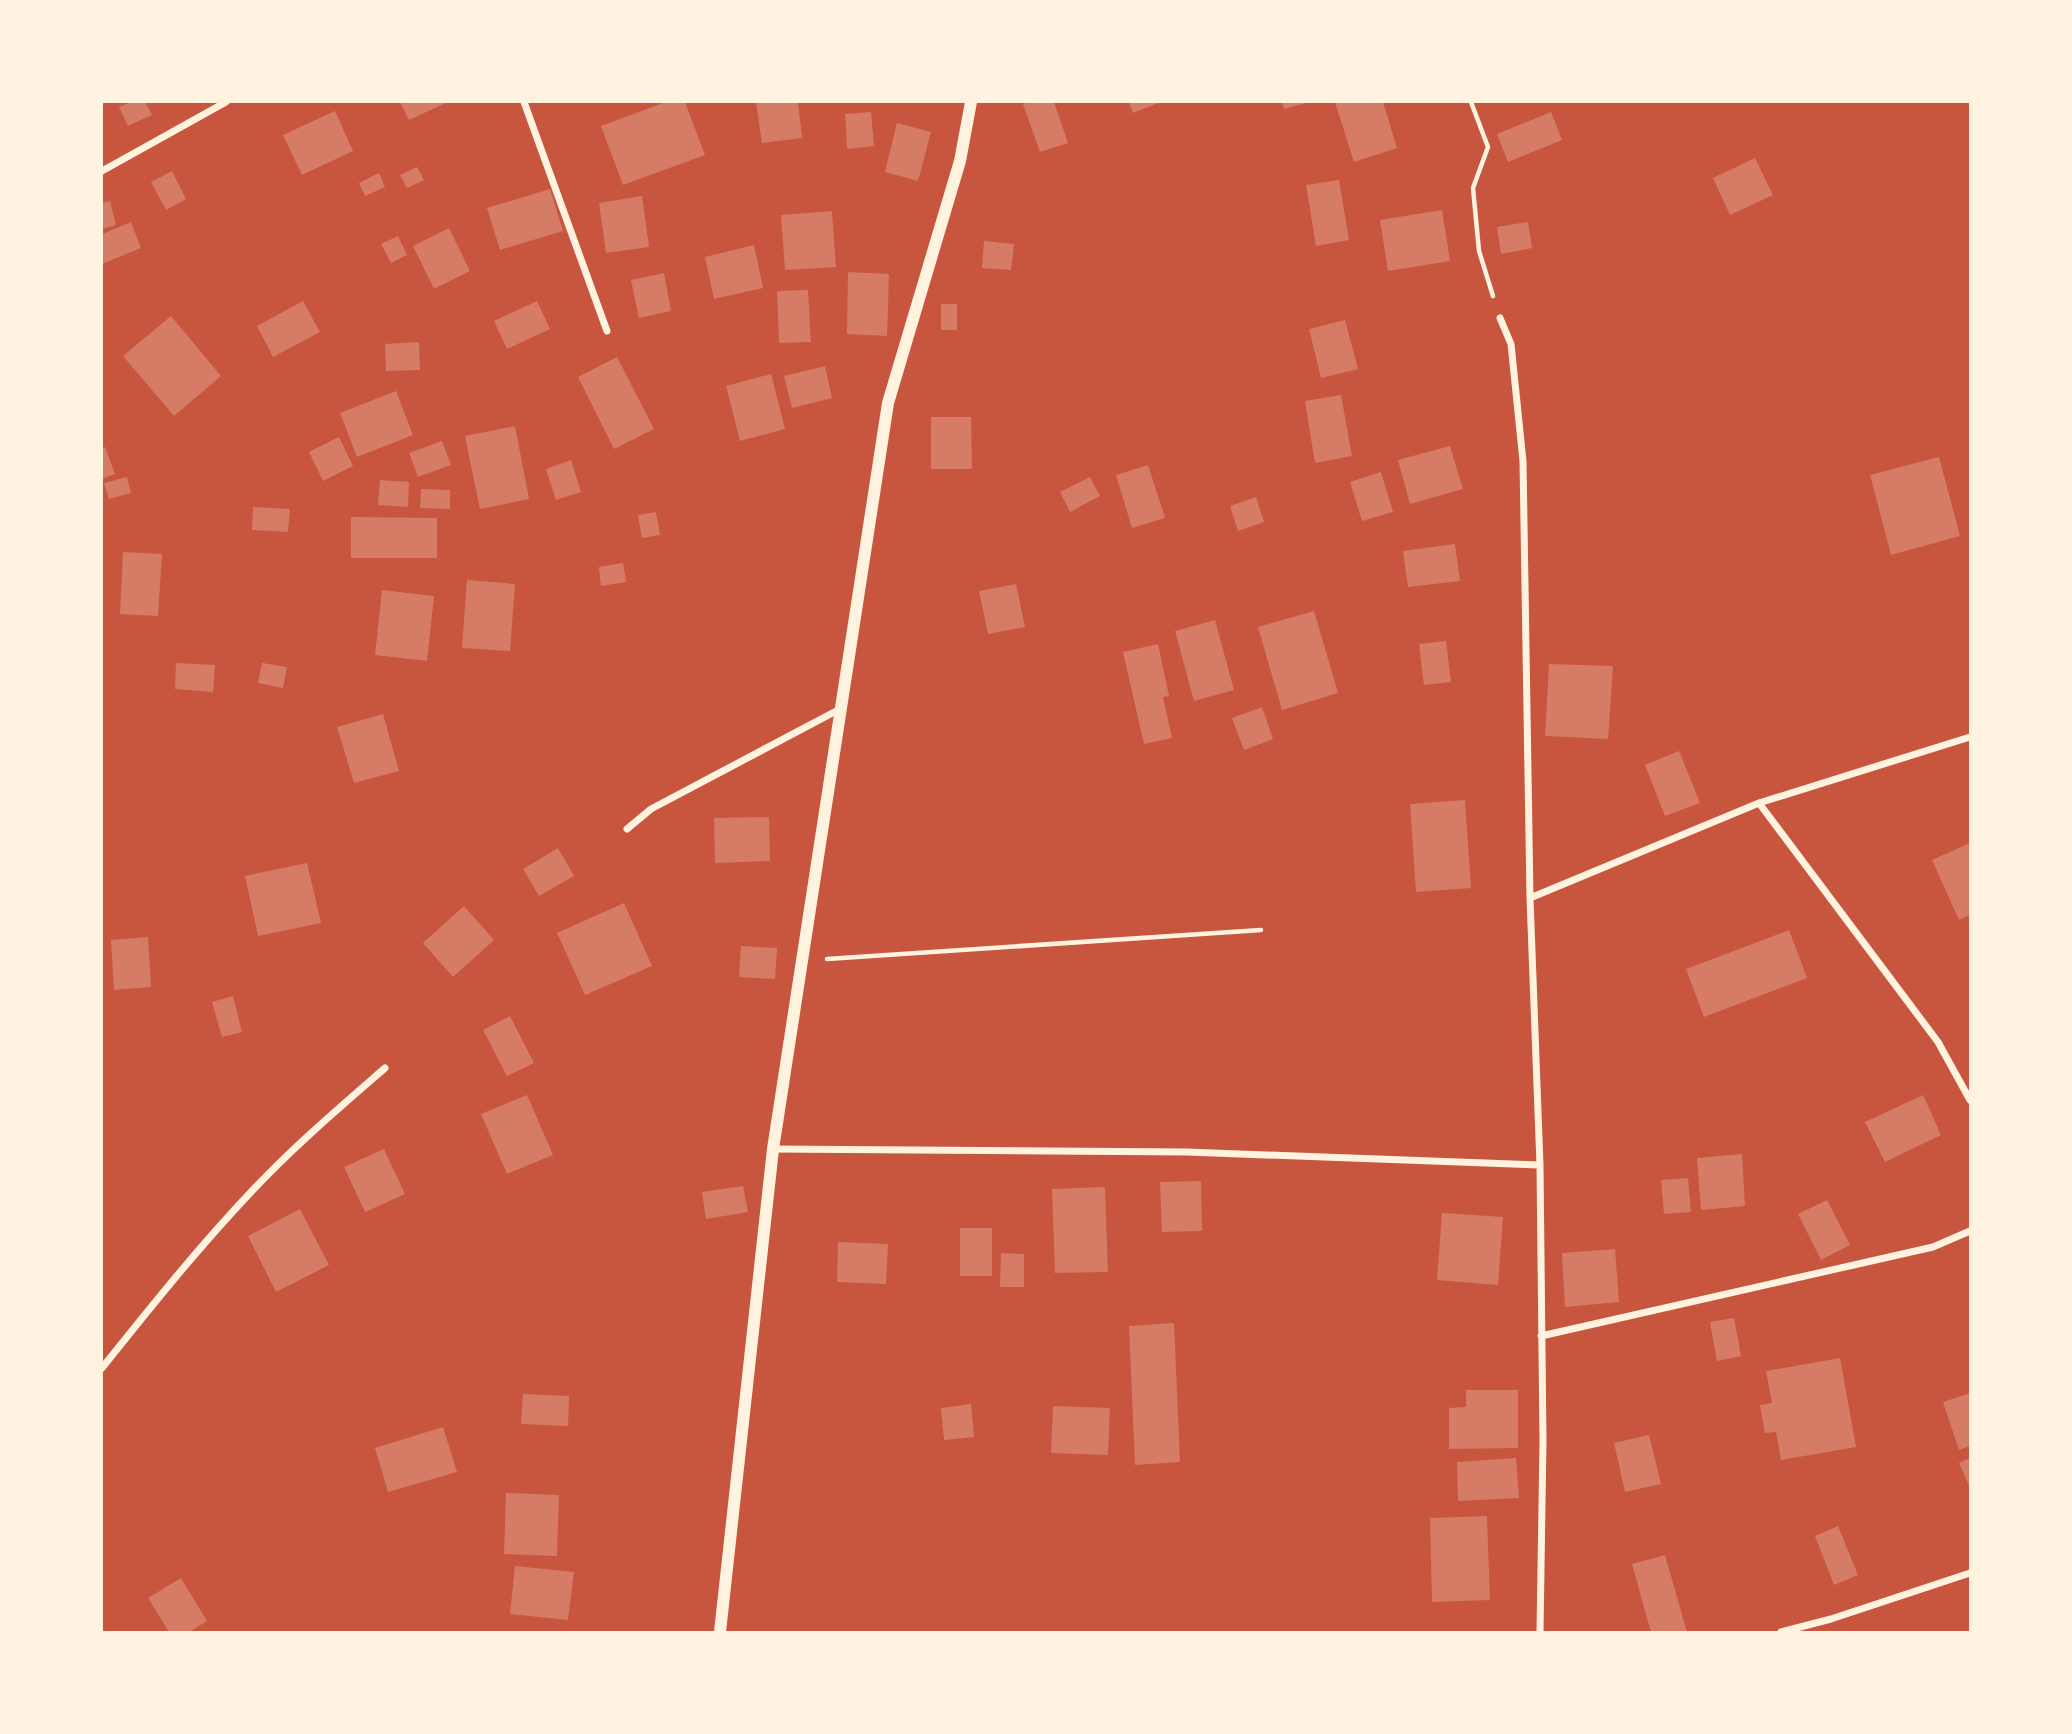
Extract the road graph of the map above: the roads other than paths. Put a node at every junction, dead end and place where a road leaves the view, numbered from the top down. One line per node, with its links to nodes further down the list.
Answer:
1 (226, 102): 4 (street)
2 (524, 102): 6 (street)
3 (971, 102): 7 (street)
4 (102, 171)
5 (1500, 318): 11 (street)
6 (607, 331)
7 (840, 709): 10 (street); 14 (street)
8 (1970, 737): 9 (street)
9 (1759, 803): 11 (street); 13 (street)
10 (627, 829)
11 (1530, 898): 15 (street)
12 (385, 1068): 18 (street)
13 (1970, 1100)
14 (773, 1149): 15 (street); 20 (street)
15 (1540, 1165): 17 (street)
16 (1970, 1231): 17 (street)
17 (1541, 1336): 21 (street)
18 (102, 1368)
19 (1970, 1573): 22 (street)
20 (720, 1633)
21 (1539, 1633)
22 (1781, 1633)

